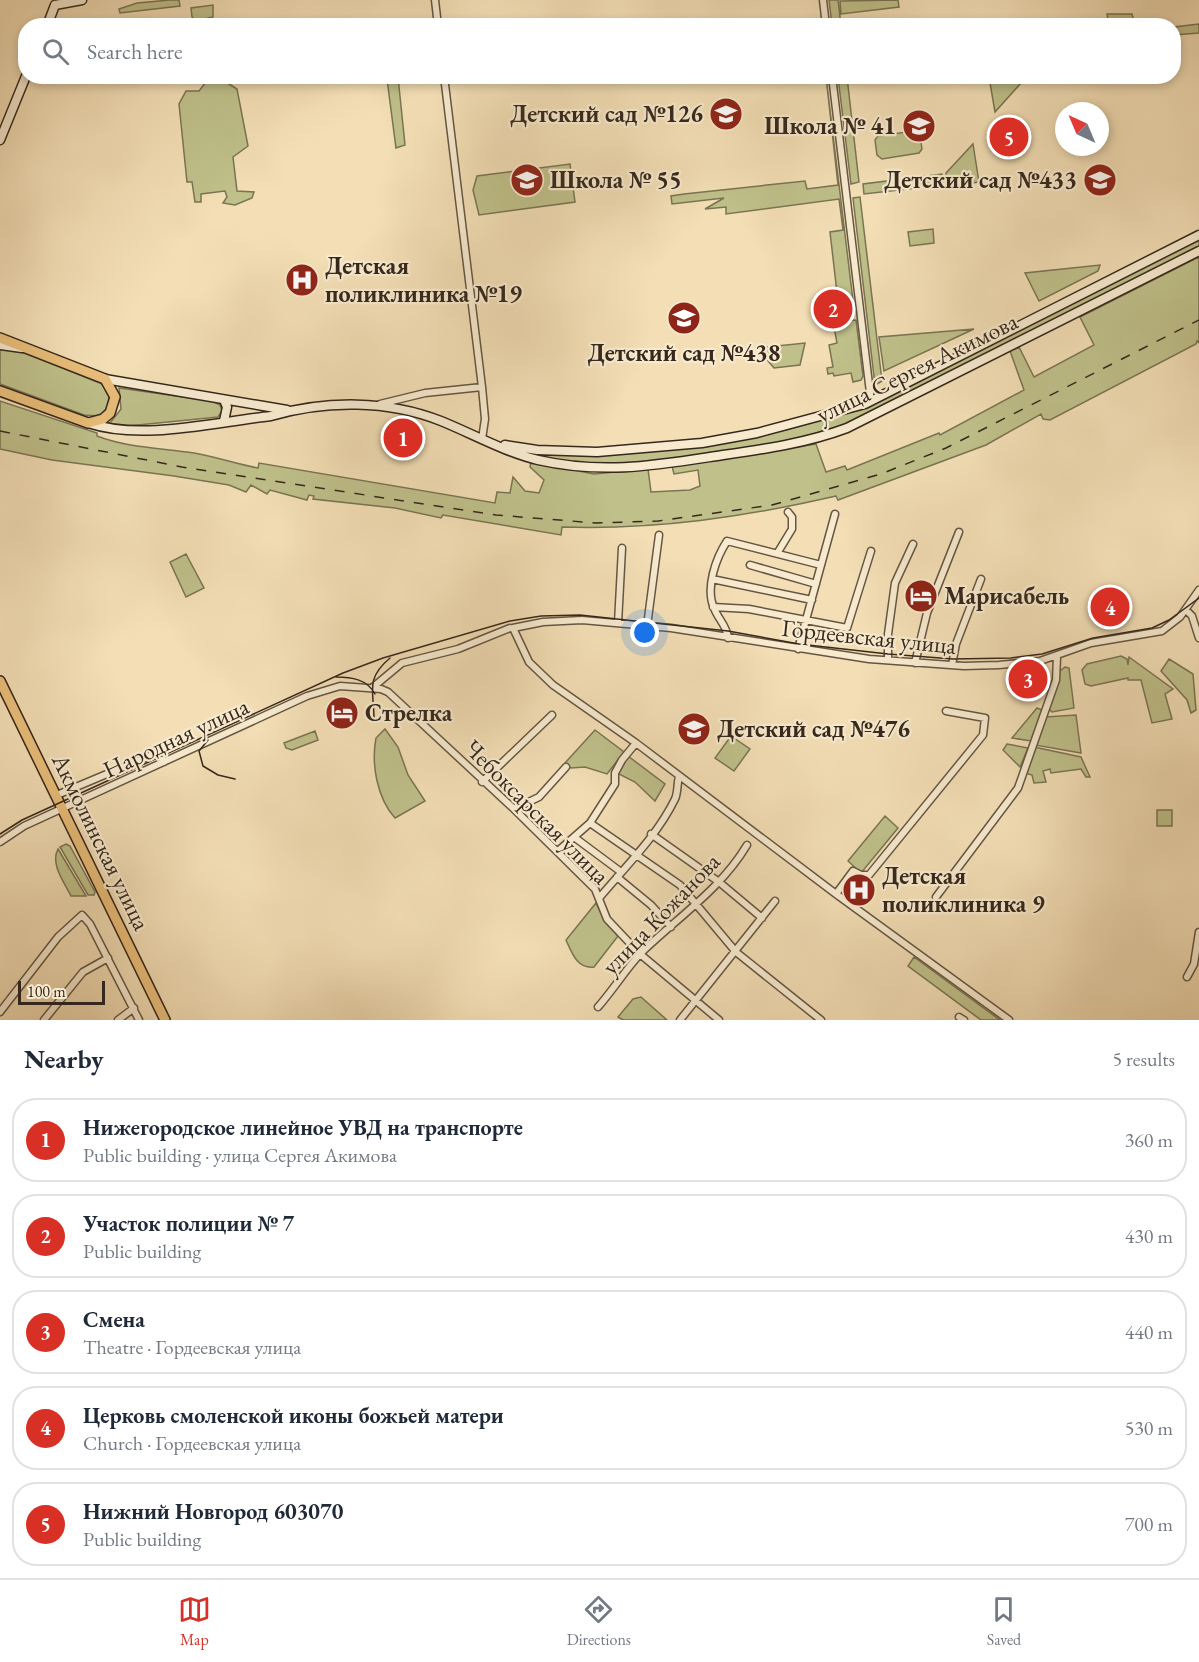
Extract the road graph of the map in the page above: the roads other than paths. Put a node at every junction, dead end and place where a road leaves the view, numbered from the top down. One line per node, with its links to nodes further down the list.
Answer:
1 (82, 0): 4 (main road)
2 (435, 0): 6 (street)
3 (823, 0): 7 (street)
4 (52, 2): 5 (main road)
5 (49, 18)
6 (437, 18)
7 (825, 18)
8 (23, 84): 11 (main road)
9 (445, 84): 18 (street)
10 (833, 84): 21 (street)
11 (0, 140)
12 (1199, 235): 21 (main road, улица Сергея Акимова)
13 (1199, 251): 29 (main road, улица Сергея Акимова)
14 (0, 338): 16 (main road, улица Сергея Акимова)
15 (0, 345): 16 (main road)
16 (26, 348): 17 (main road, улица Сергея Акимова)
17 (105, 379): 20 (main road, улица Сергея Акимова); 25 (main road)
18 (482, 387): 22 (street); 26 (street)
19 (0, 391): 25 (main road, улица Сергея Акимова)
20 (224, 400): 23 (main road, улица Сергея Акимова); 24 (main road)
21 (871, 401): 28 (main road, улица Сергея Акимова)
22 (378, 405): 23 (main road, улица Сергея Акимова); 26 (main road, улица Сергея Акимова)
23 (290, 410): 24 (main road, улица Сергея Акимова)
24 (224, 421): 25 (main road, улица Сергея Акимова)
25 (88, 423)
26 (482, 439): 27 (main road, улица Сергея Акимова)
27 (495, 444): 28 (main road, улица Сергея Акимова); 29 (main road, улица Сергея Акимова)
28 (537, 450): 29 (main road)
29 (535, 459)
30 (788, 512): 37 (street)
31 (835, 514): 38 (street)
32 (959, 532): 56 (street)
33 (659, 535): 49 (street)
34 (913, 544): 55 (street)
35 (622, 548): 48 (street)
36 (871, 551): 47 (street)
37 (778, 552): 38 (street); 40 (street)
38 (821, 565): 42 (street)
39 (750, 566): 42 (street)
40 (712, 579): 44 (street); 45 (street)
41 (981, 579): 57 (street)
42 (816, 584): 44 (street)
43 (1199, 590): 46 (street, Гордеевская улица)
44 (812, 600): 47 (street)
45 (713, 607): 47 (street); 51 (street)
46 (1186, 610): 52 (street); 54 (street, Гордеевская улица)
47 (806, 621): 53 (street)
48 (618, 623): 49 (street, Гордеевская улица); 50 (street, Гордеевская улица)
49 (647, 626): 51 (street, Гордеевская улица)
50 (511, 628): 59 (street, Гордеевская улица); 62 (street)
51 (728, 638): 53 (street, Гордеевская улица)
52 (1199, 638)
53 (798, 649): 55 (street, Гордеевская улица)
54 (1057, 657): 57 (street, Гордеевская улица); 81 (street)
55 (888, 660): 56 (street, Гордеевская улица)
56 (915, 663): 57 (street, Гордеевская улица)
57 (952, 665)
58 (0, 681): 67 (main road, Акмолинская улица)
59 (372, 688): 63 (street, Народная улица); 66 (street, Чебоксарская улица)
60 (946, 711): 79 (street)
61 (552, 715): 66 (street)
62 (636, 742): 65 (street); 70 (street)
63 (164, 762): 67 (street); 68 (street, Народная улица)
64 (566, 767): 69 (street)
65 (679, 776): 71 (street); 79 (street)
66 (483, 782): 69 (street, Чебоксарская улица)
67 (57, 795): 68 (main road, Акмолинская улица)
68 (64, 809): 73 (street, Народная улица); 98 (main road, Акмолинская улица)
69 (514, 809): 75 (street, Чебоксарская улица)
70 (590, 823): 72 (street); 76 (street)
71 (651, 834): 76 (street); 78 (street)
72 (574, 837): 75 (street); 77 (street)
73 (0, 842)
74 (747, 845): 78 (street, улица Кожанова)
75 (558, 851): 80 (street, Чебоксарская улица)
76 (635, 856): 77 (street); 83 (street)
77 (619, 875): 80 (street); 85 (street)
78 (719, 882): 83 (street, улица Кожанова); 84 (street)
79 (836, 894): 102 (street)
80 (600, 897): 88 (street, Чебоксарская улица)
81 (936, 897)
82 (775, 901): 84 (street)
83 (697, 903): 85 (street, улица Кожанова); 87 (street)
84 (762, 918): 87 (street)
85 (670, 927): 88 (street, улица Кожанова)
86 (1199, 932): 90 (street)
87 (736, 952): 91 (street); 101 (street)
88 (640, 954): 91 (street, Чебоксарская улица); 92 (street, улица Кожанова)
89 (108, 958): 93 (street); 94 (street); 95 (street)
90 (1187, 977)
91 (695, 1001): 99 (street); 100 (street, Чебоксарская улица)
92 (598, 1007)
93 (134, 1008): 96 (street); 97 (street)
94 (0, 1012)
95 (44, 1020)
96 (118, 1020)
97 (139, 1020)
98 (165, 1020)
99 (680, 1020)
100 (719, 1020)
101 (821, 1020)
102 (1009, 1020)

